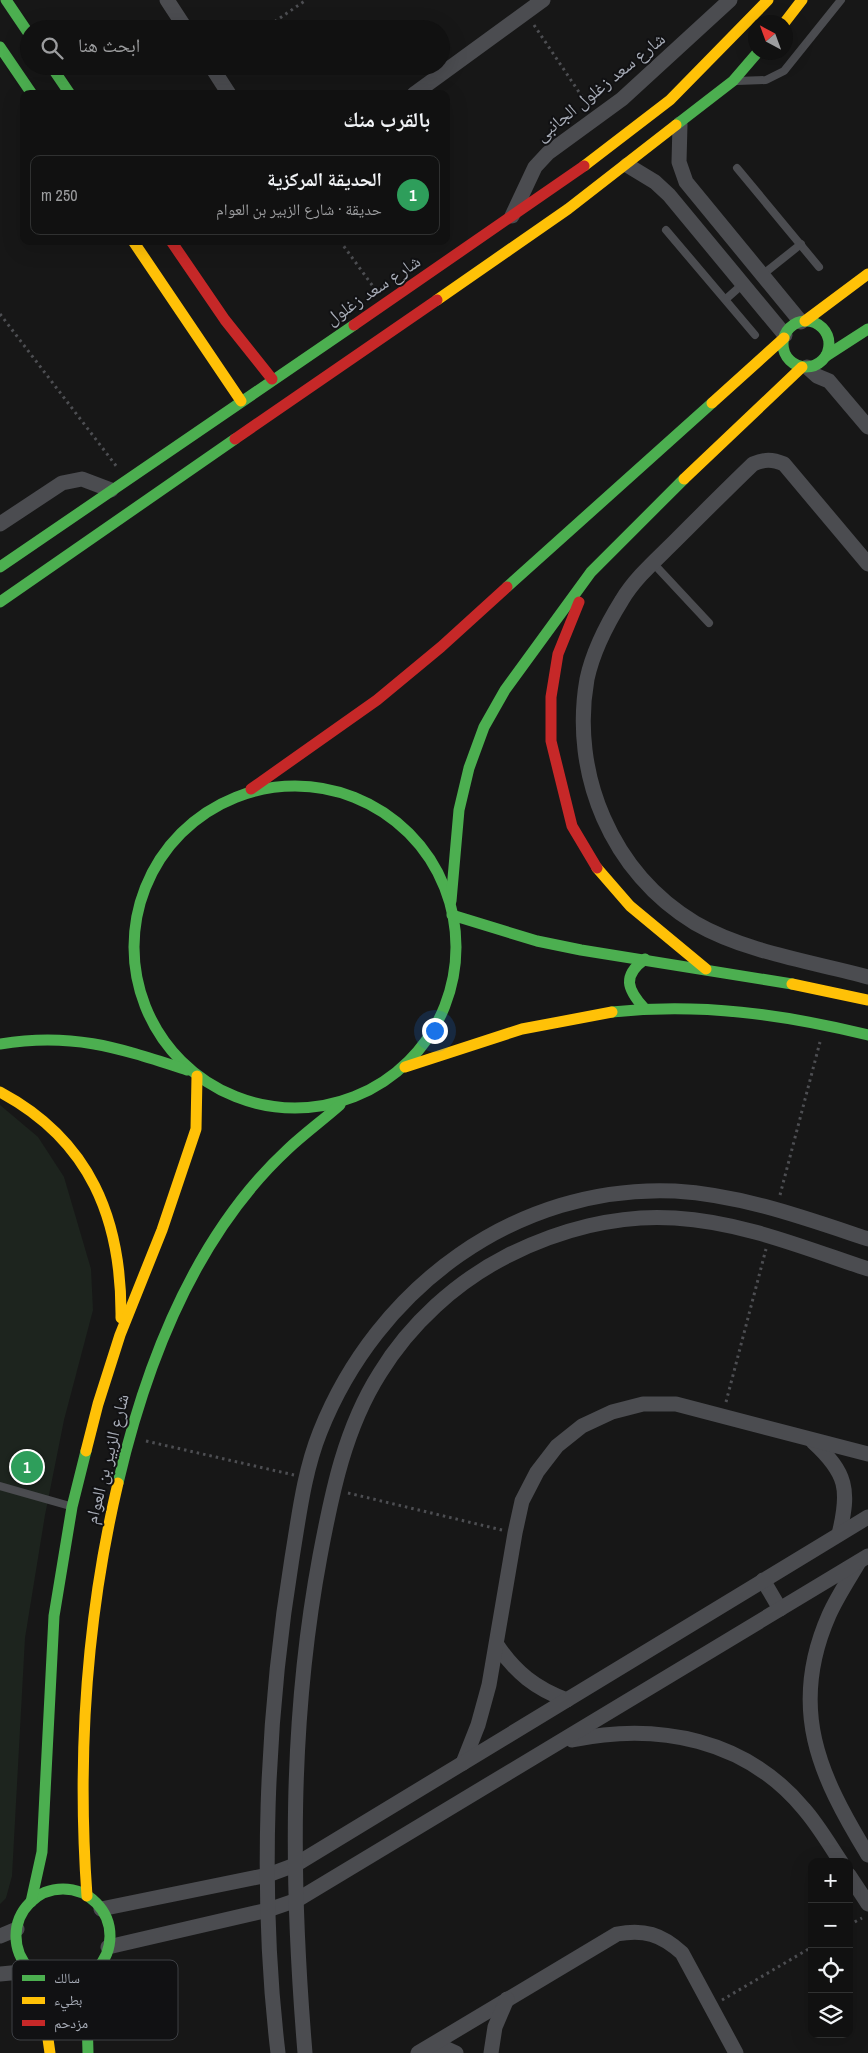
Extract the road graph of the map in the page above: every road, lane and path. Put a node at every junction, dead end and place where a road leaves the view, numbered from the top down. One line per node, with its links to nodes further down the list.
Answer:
1 (6, 0): 13 (street)
2 (167, 0): 11 (street)
3 (306, 0): 12 (path)
4 (543, 0): 9 (street)
5 (730, 0): 25 (street, شارع سعد زغلول الجانبى)
6 (768, 0): 31 (street, شارع سعد زغلول)
7 (802, 0): 10 (street)
8 (841, 0): 20 (lane)
9 (526, 13): 16 (street); 25 (path)
10 (790, 15)
11 (180, 20)
12 (277, 20)
13 (20, 21)
14 (0, 47): 21 (street)
15 (751, 60): 20 (street)
16 (450, 68)
17 (57, 75): 22 (street)
18 (217, 75): 23 (street)
19 (440, 75): 24 (street)
20 (733, 80): 26 (street)
21 (29, 90)
22 (67, 90)
23 (226, 90)
24 (420, 90)
25 (596, 118): 31 (street, شارع سعد زغلول الجانبى)
26 (680, 124): 27 (street); 29 (street)
27 (627, 165): 30 (street); 63 (street)
28 (737, 168): 33 (lane)
29 (686, 182): 30 (street); 39 (street)
30 (669, 195): 40 (street)
31 (512, 217): 42 (street, شارع سعد زغلول)
32 (666, 230): 41 (lane)
33 (801, 244): 37 (lane); 39 (lane)
34 (136, 245): 47 (street)
35 (178, 245): 44 (street)
36 (343, 245): 42 (path)
37 (819, 267)
38 (868, 274): 45 (street)
39 (762, 276): 45 (street)
40 (744, 284): 41 (lane); 49 (street)
41 (726, 299): 48 (lane)
42 (386, 304): 52 (street, شارع سعد زغلول)
43 (0, 314): 56 (path)
44 (225, 320): 47 (street); 52 (street)
45 (803, 322): 49 (street); 50 (street)
46 (868, 329): 50 (street)
47 (206, 334): 54 (street)
48 (755, 335)
49 (785, 336): 51 (street); 65 (street)
50 (825, 357): 51 (street); 53 (street)
51 (804, 367): 53 (street); 62 (street)
52 (272, 379): 54 (street, شارع سعد زغلول)
53 (829, 381): 55 (street)
54 (241, 400): 56 (street, شارع سعد زغلول)
55 (868, 427)
56 (126, 479): 57 (street, شارع سعد زغلول)
57 (111, 490): 58 (street); 61 (street, شارع سعد زغلول)
58 (0, 524)
59 (653, 563): 60 (street); 64 (lane); 69 (street)
60 (868, 564)
61 (0, 567)
62 (592, 572): 66 (street); 68 (street)
63 (0, 602)
64 (709, 623)
65 (243, 794): 66 (street); 76 (street)
66 (452, 910): 67 (street); 75 (street)
67 (644, 959): 68 (street); 71 (street)
68 (706, 969): 70 (street)
69 (868, 977)
70 (868, 1000)
71 (644, 1008): 72 (street); 75 (street)
72 (824, 1024): 73 (street); 79 (path)
73 (868, 1035)
74 (0, 1044): 76 (street)
75 (400, 1069): 78 (street)
76 (194, 1074): 78 (street); 83 (street, شارع الزبير بن العوام)
77 (0, 1092): 83 (street)
78 (347, 1100): 87 (street, شارع الزبير بن العوام)
79 (776, 1209): 80 (street); 81 (street); 84 (street)
80 (769, 1236): 82 (street); 85 (street); 86 (path)
81 (868, 1239)
82 (868, 1269)
83 (120, 1335): 93 (street, شارع الزبير بن العوام)
84 (357, 1358): 85 (street); 90 (street)
85 (380, 1371): 92 (street)
86 (723, 1415): 88 (street); 95 (street)
87 (128, 1437): 90 (path); 109 (street, شارع الزبير بن العوام)
88 (812, 1440): 89 (street); 96 (street)
89 (868, 1454)
90 (306, 1478): 107 (street)
91 (0, 1486): 93 (lane)
92 (333, 1490): 95 (path); 106 (street)
93 (72, 1507): 111 (street, شارع الزبير بن العوام)
94 (868, 1517): 96 (street)
95 (515, 1533): 100 (street)
96 (839, 1534): 98 (street)
97 (864, 1558): 99 (street); 104 (street)
98 (763, 1580): 99 (street); 101 (street)
99 (780, 1609): 102 (street)
100 (497, 1645): 101 (street); 103 (street)
101 (567, 1700): 103 (street)
102 (561, 1742): 105 (street); 110 (street)
103 (463, 1763): 106 (street)
104 (868, 1854)
105 (838, 1858)
106 (295, 1865): 107 (street); 110 (street)
107 (268, 1875): 113 (street); 114 (street)
108 (853, 1881): 112 (street)
109 (87, 1896): 111 (street); 113 (street)
110 (297, 1900): 114 (street); 131 (street)
111 (31, 1902): 117 (street)
112 (868, 1904)
113 (101, 1909): 119 (street)
114 (268, 1910): 119 (street); 130 (street)
115 (868, 1914): 116 (path)
116 (853, 1923)
117 (17, 1929): 118 (street); 121 (street)
118 (0, 1936)
119 (108, 1947): 122 (street)
120 (810, 1948): 124 (path)
121 (25, 1960)
122 (102, 1960)
123 (507, 1999): 124 (street); 127 (street); 133 (street)
124 (711, 2007): 134 (street)
125 (48, 2040): 128 (street)
126 (88, 2040): 129 (street)
127 (421, 2051): 132 (street)
128 (50, 2053)
129 (88, 2053)
130 (278, 2053)
131 (304, 2053)
132 (456, 2053)
133 (491, 2053)
134 (736, 2053)

